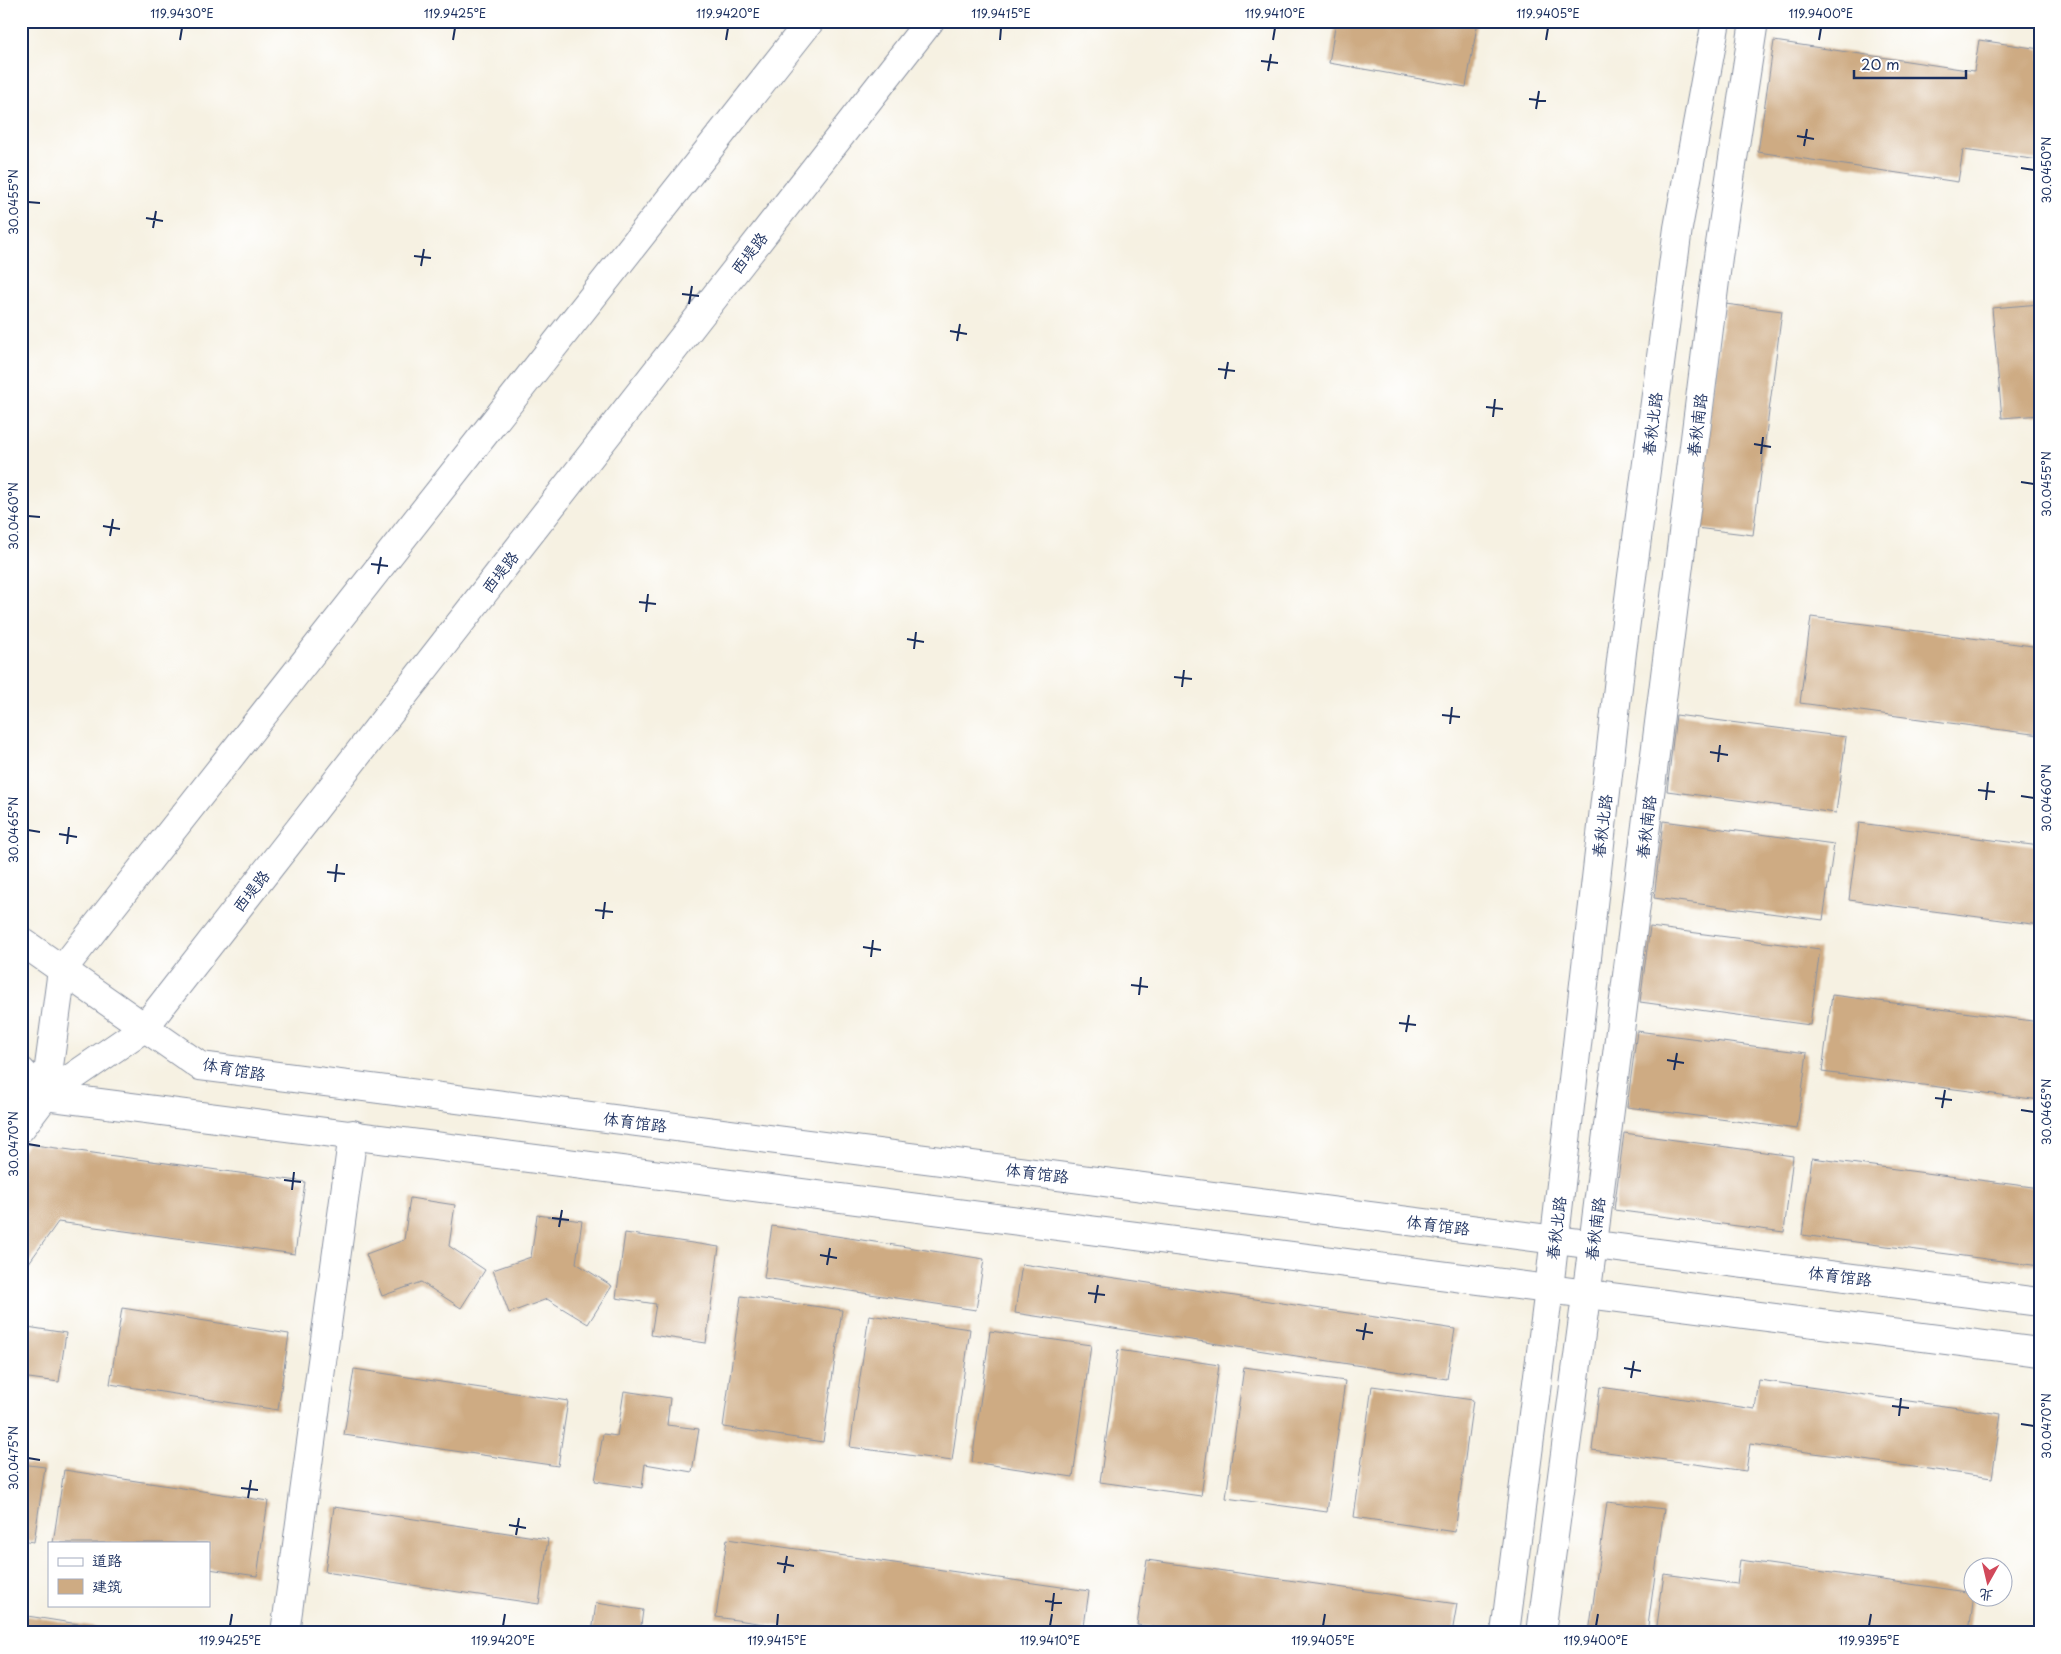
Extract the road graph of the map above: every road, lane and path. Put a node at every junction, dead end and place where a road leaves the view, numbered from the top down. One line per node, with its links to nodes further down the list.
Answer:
1 (810, 21): 6 (street)
2 (930, 21): 7 (street, 西堤路)
3 (1716, 21): 12 (street, 春秋北路)
4 (1754, 21): 13 (street, 春秋南路)
5 (21, 941): 6 (street, 体育馆路)
6 (62, 970): 7 (street, 体育馆路); 9 (street, 西堤路)
7 (144, 1028): 9 (street, 西堤路); 12 (street, 体育馆路)
8 (21, 1071): 9 (street)
9 (45, 1096): 10 (street, 西堤路); 11 (street)
10 (21, 1128)
11 (353, 1134): 14 (street); 18 (street)
12 (1554, 1239): 13 (street, 体育馆路); 14 (street, 春秋北路)
13 (1593, 1244): 15 (street, 春秋南路); 16 (street, 体育馆路)
14 (1549, 1288): 15 (street); 19 (street, 春秋北路)
15 (1586, 1293): 17 (street); 20 (street, 春秋南路)
16 (2040, 1302)
17 (2040, 1352)
18 (285, 1633)
19 (1504, 1633)
20 (1541, 1633)

